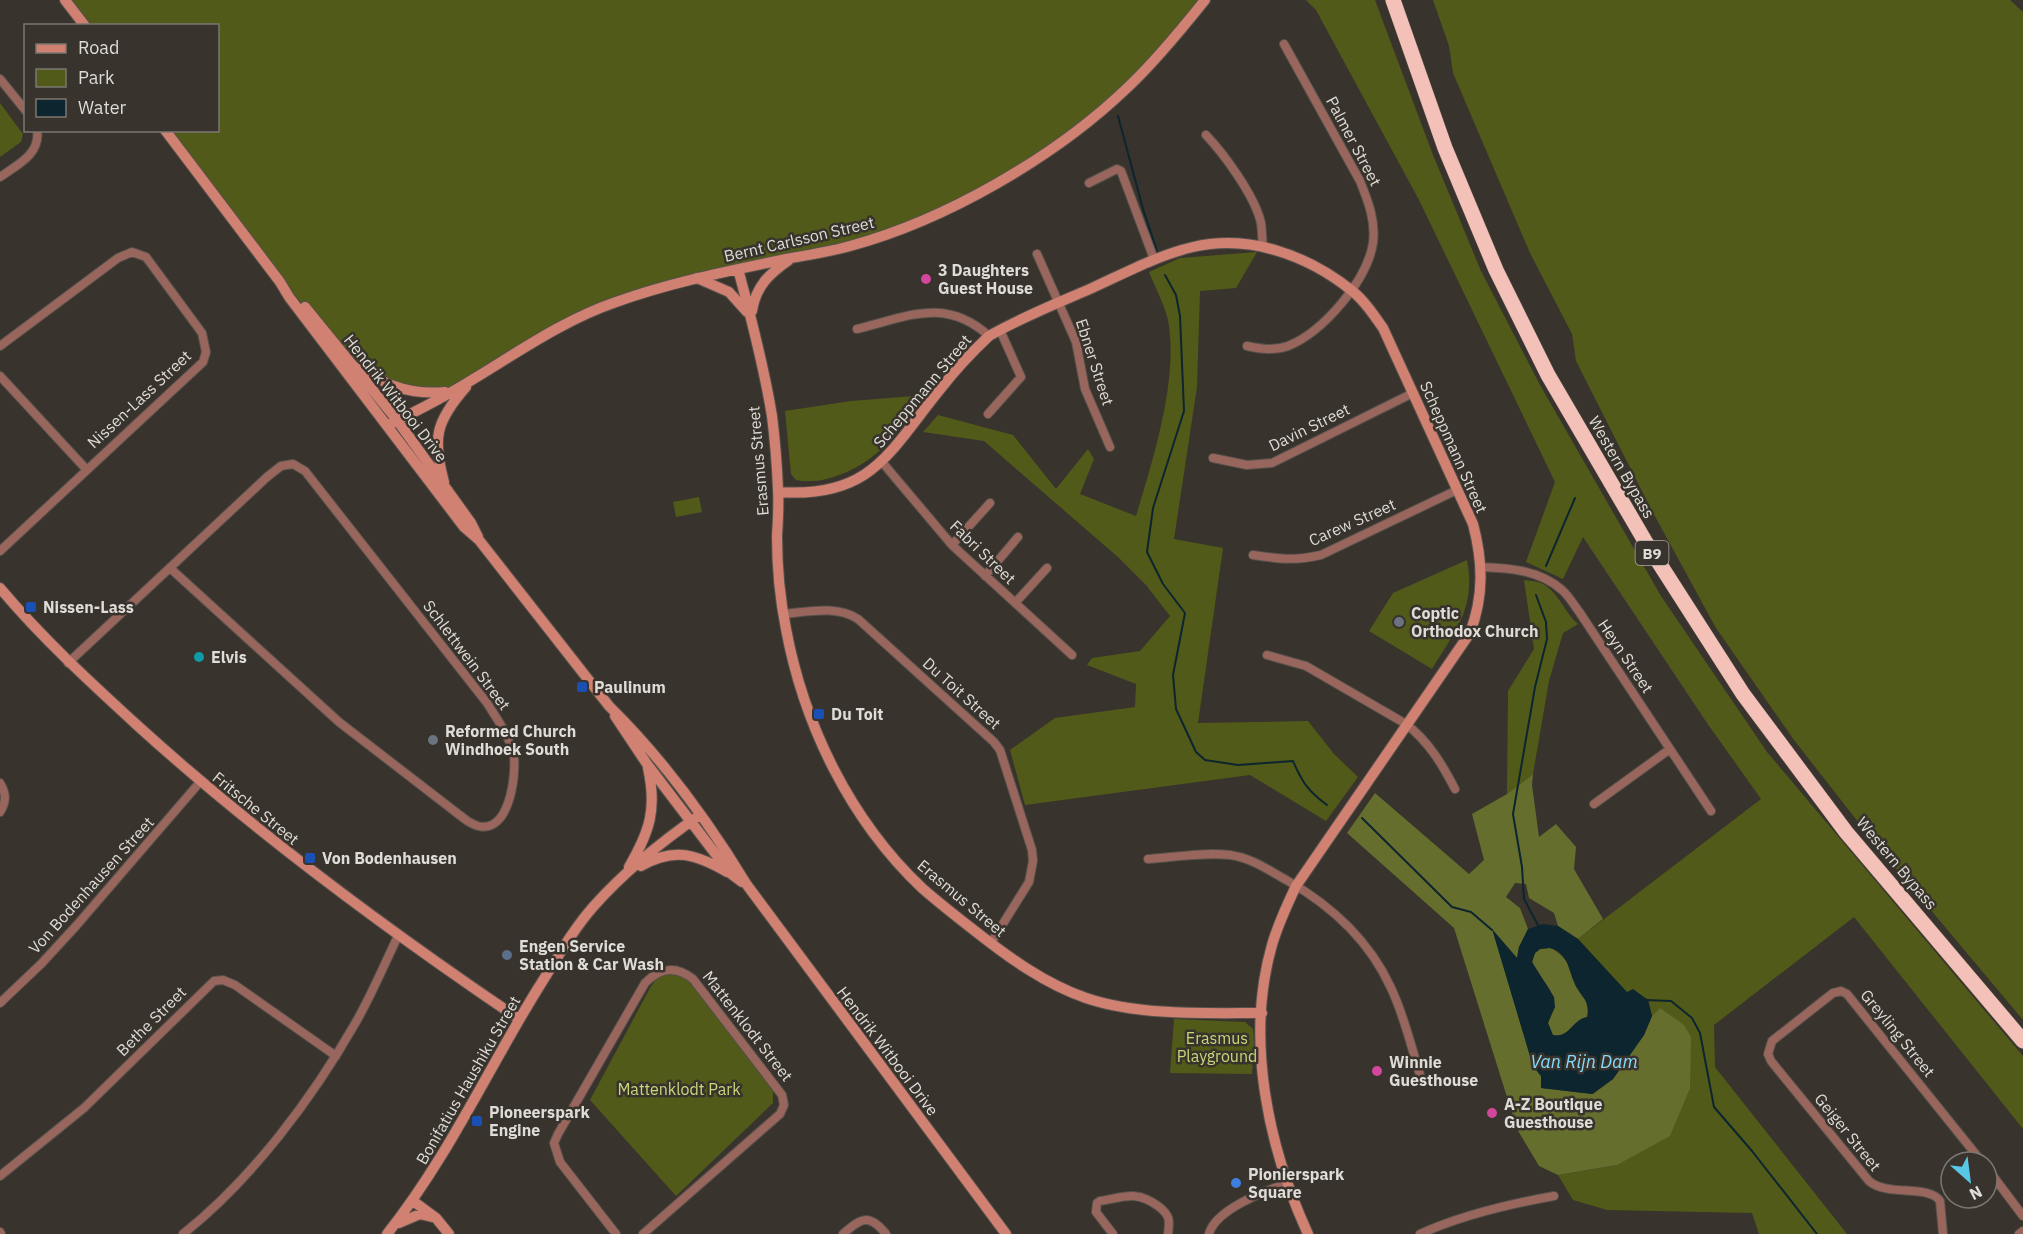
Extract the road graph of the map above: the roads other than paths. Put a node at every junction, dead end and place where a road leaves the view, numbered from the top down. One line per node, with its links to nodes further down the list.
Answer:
1 (65, 0): 4 (street)
2 (1205, 0): 15 (street, Bernt Carlsson Street)
3 (1393, 0): 80 (highway, Western Bypass / B9)
4 (83, 24)
5 (1284, 45): 20 (street, Palmer Street)
6 (0, 79): 7 (street)
7 (24, 109)
8 (37, 132): 11 (street)
9 (167, 132): 19 (street, Hendrik Witbooi Drive)
10 (1206, 135): 13 (street)
11 (0, 177)
12 (1089, 183): 16 (street)
13 (1263, 246): 16 (street, Scheppmann Street); 20 (street, Scheppmann Street)
14 (1037, 255): 21 (street, Ebner Street)
15 (792, 258): 17 (street, Bernt Carlsson Street); 22 (street)
16 (1154, 259): 21 (street, Scheppmann Street)
17 (738, 269): 18 (street, Bernt Carlsson Street); 22 (street, Erasmus Street)
18 (697, 278): 22 (street); 30 (street, Bernt Carlsson Street)
19 (280, 282): 28 (street, Hendrik Witbooi Drive); 34 (street, Hendrik Witbooi Drive)
20 (1352, 290): 27 (street, Palmer Street); 32 (street, Scheppmann Street)
21 (1058, 303): 24 (street, Scheppmann Street); 35 (street, Ebner Street)
22 (751, 317): 41 (street, Erasmus Street)
23 (857, 329): 25 (street)
24 (1000, 330): 25 (street, Scheppmann Street); 33 (street)
25 (989, 336): 37 (street, Scheppmann Street)
26 (0, 346): 38 (street, Nissen-Lass Street)
27 (1247, 346)
28 (343, 353): 31 (street); 34 (street, Hendrik Witbooi Drive)
29 (0, 376): 38 (street, Nissen-Lass Street)
30 (472, 380): 31 (street, Bernt Carlsson Street); 39 (street)
31 (451, 391): 34 (street, Bernt Carlsson Street)
32 (1413, 393): 36 (street, Davin Street); 40 (street, Scheppmann Street)
33 (988, 414)
34 (392, 423): 39 (street, Hendrik Witbooi Drive); 44 (street, Hendrik Witbooi Drive)
35 (1110, 447)
36 (1213, 458)
37 (882, 462): 41 (street, Scheppmann Street); 45 (street, Fabri Street)
38 (86, 470): 46 (street, Nissen-Lass Street)
39 (445, 487): 44 (street, Hendrik Witbooi Drive)
40 (1457, 490): 47 (street, Carew Street); 48 (street, Scheppmann Street)
41 (778, 492): 54 (street, Erasmus Street)
42 (990, 503): 45 (street)
43 (1017, 537): 51 (street)
44 (479, 540): 58 (street, Hendrik Witbooi Drive)
45 (952, 545): 51 (street, Fabri Street)
46 (0, 551)
47 (1253, 555)
48 (1482, 567): 59 (street, Scheppmann Street); 60 (street, Heyn Street)
49 (170, 568): 49 (street, Schlettwein Street); 57 (street, Schlettwein Street)
50 (1047, 568): 53 (street)
51 (985, 576): 53 (street, Fabri Street)
52 (0, 588): 57 (street, Fritsche Street)
53 (1015, 603): 56 (street, Fabri Street)
54 (783, 614): 75 (street, Erasmus Street); 75 (street, Du Toit Street)
55 (1267, 655): 59 (street)
56 (1072, 656)
57 (68, 663): 62 (street, Fritsche Street)
58 (609, 706): 61 (street, Hendrik Witbooi Drive); 68 (street, Hendrik Witbooi Drive)
59 (1406, 724): 64 (street); 73 (street, Scheppmann Street)
60 (1670, 749): 65 (street); 66 (street, Heyn Street)
61 (647, 764): 68 (street, Hendrik Witbooi Drive); 71 (street)
62 (200, 782): 74 (street, Fritsche Street); 76 (street, Von Bodenhausen Street)
63 (0, 783): 67 (street)
64 (1455, 789)
65 (1594, 804)
66 (1711, 811)
67 (0, 812)
68 (696, 818): 70 (street, Hendrik Witbooi Drive); 71 (street, Bonifatius Haushiku Street); 72 (street, Hendrik Witbooi Drive)
69 (1148, 859): 73 (street)
70 (730, 873): 71 (street); 72 (street, Hendrik Witbooi Drive)
71 (622, 877): 78 (street, Bonifatius Haushiku Street)
72 (747, 885): 100 (street, Hendrik Witbooi Drive)
73 (1296, 886): 77 (street, Scheppmann Street); 82 (street)
74 (398, 936): 78 (street, Fritsche Street); 81 (street)
75 (990, 943): 77 (street, Erasmus Street)
76 (0, 1003)
77 (1262, 1013): 86 (street, Scheppmann Street)
78 (519, 1019): 85 (street, Bonifatius Haushiku Street)
79 (1772, 1041): 83 (street, Greyling Street); 106 (street, Geiger Street)
80 (2023, 1041)
81 (336, 1056): 84 (street, Bethe Street); 94 (street)
82 (1420, 1075)
83 (1972, 1150)
84 (0, 1176)
85 (426, 1183): 89 (street, Bonifatius Haushiku Street); 91 (street)
86 (1286, 1184): 103 (street); 104 (street, Scheppmann Street)
87 (1999, 1184): 90 (street)
88 (1554, 1196): 105 (street)
89 (413, 1201): 91 (street); 92 (street, Bonifatius Haushiku Street)
90 (2023, 1216)
91 (436, 1218): 92 (street); 95 (street)
92 (391, 1229)
93 (2023, 1231): 107 (street)
94 (183, 1234)
95 (449, 1234)
96 (616, 1234): 97 (street, Mattenklodt Street)
97 (643, 1234)
98 (843, 1234): 99 (street)
99 (886, 1234)
100 (1006, 1234)
101 (1113, 1234): 102 (street)
102 (1168, 1234)
103 (1209, 1234)
104 (1308, 1234)
105 (1420, 1234)
106 (1943, 1234)
107 (2019, 1234)

